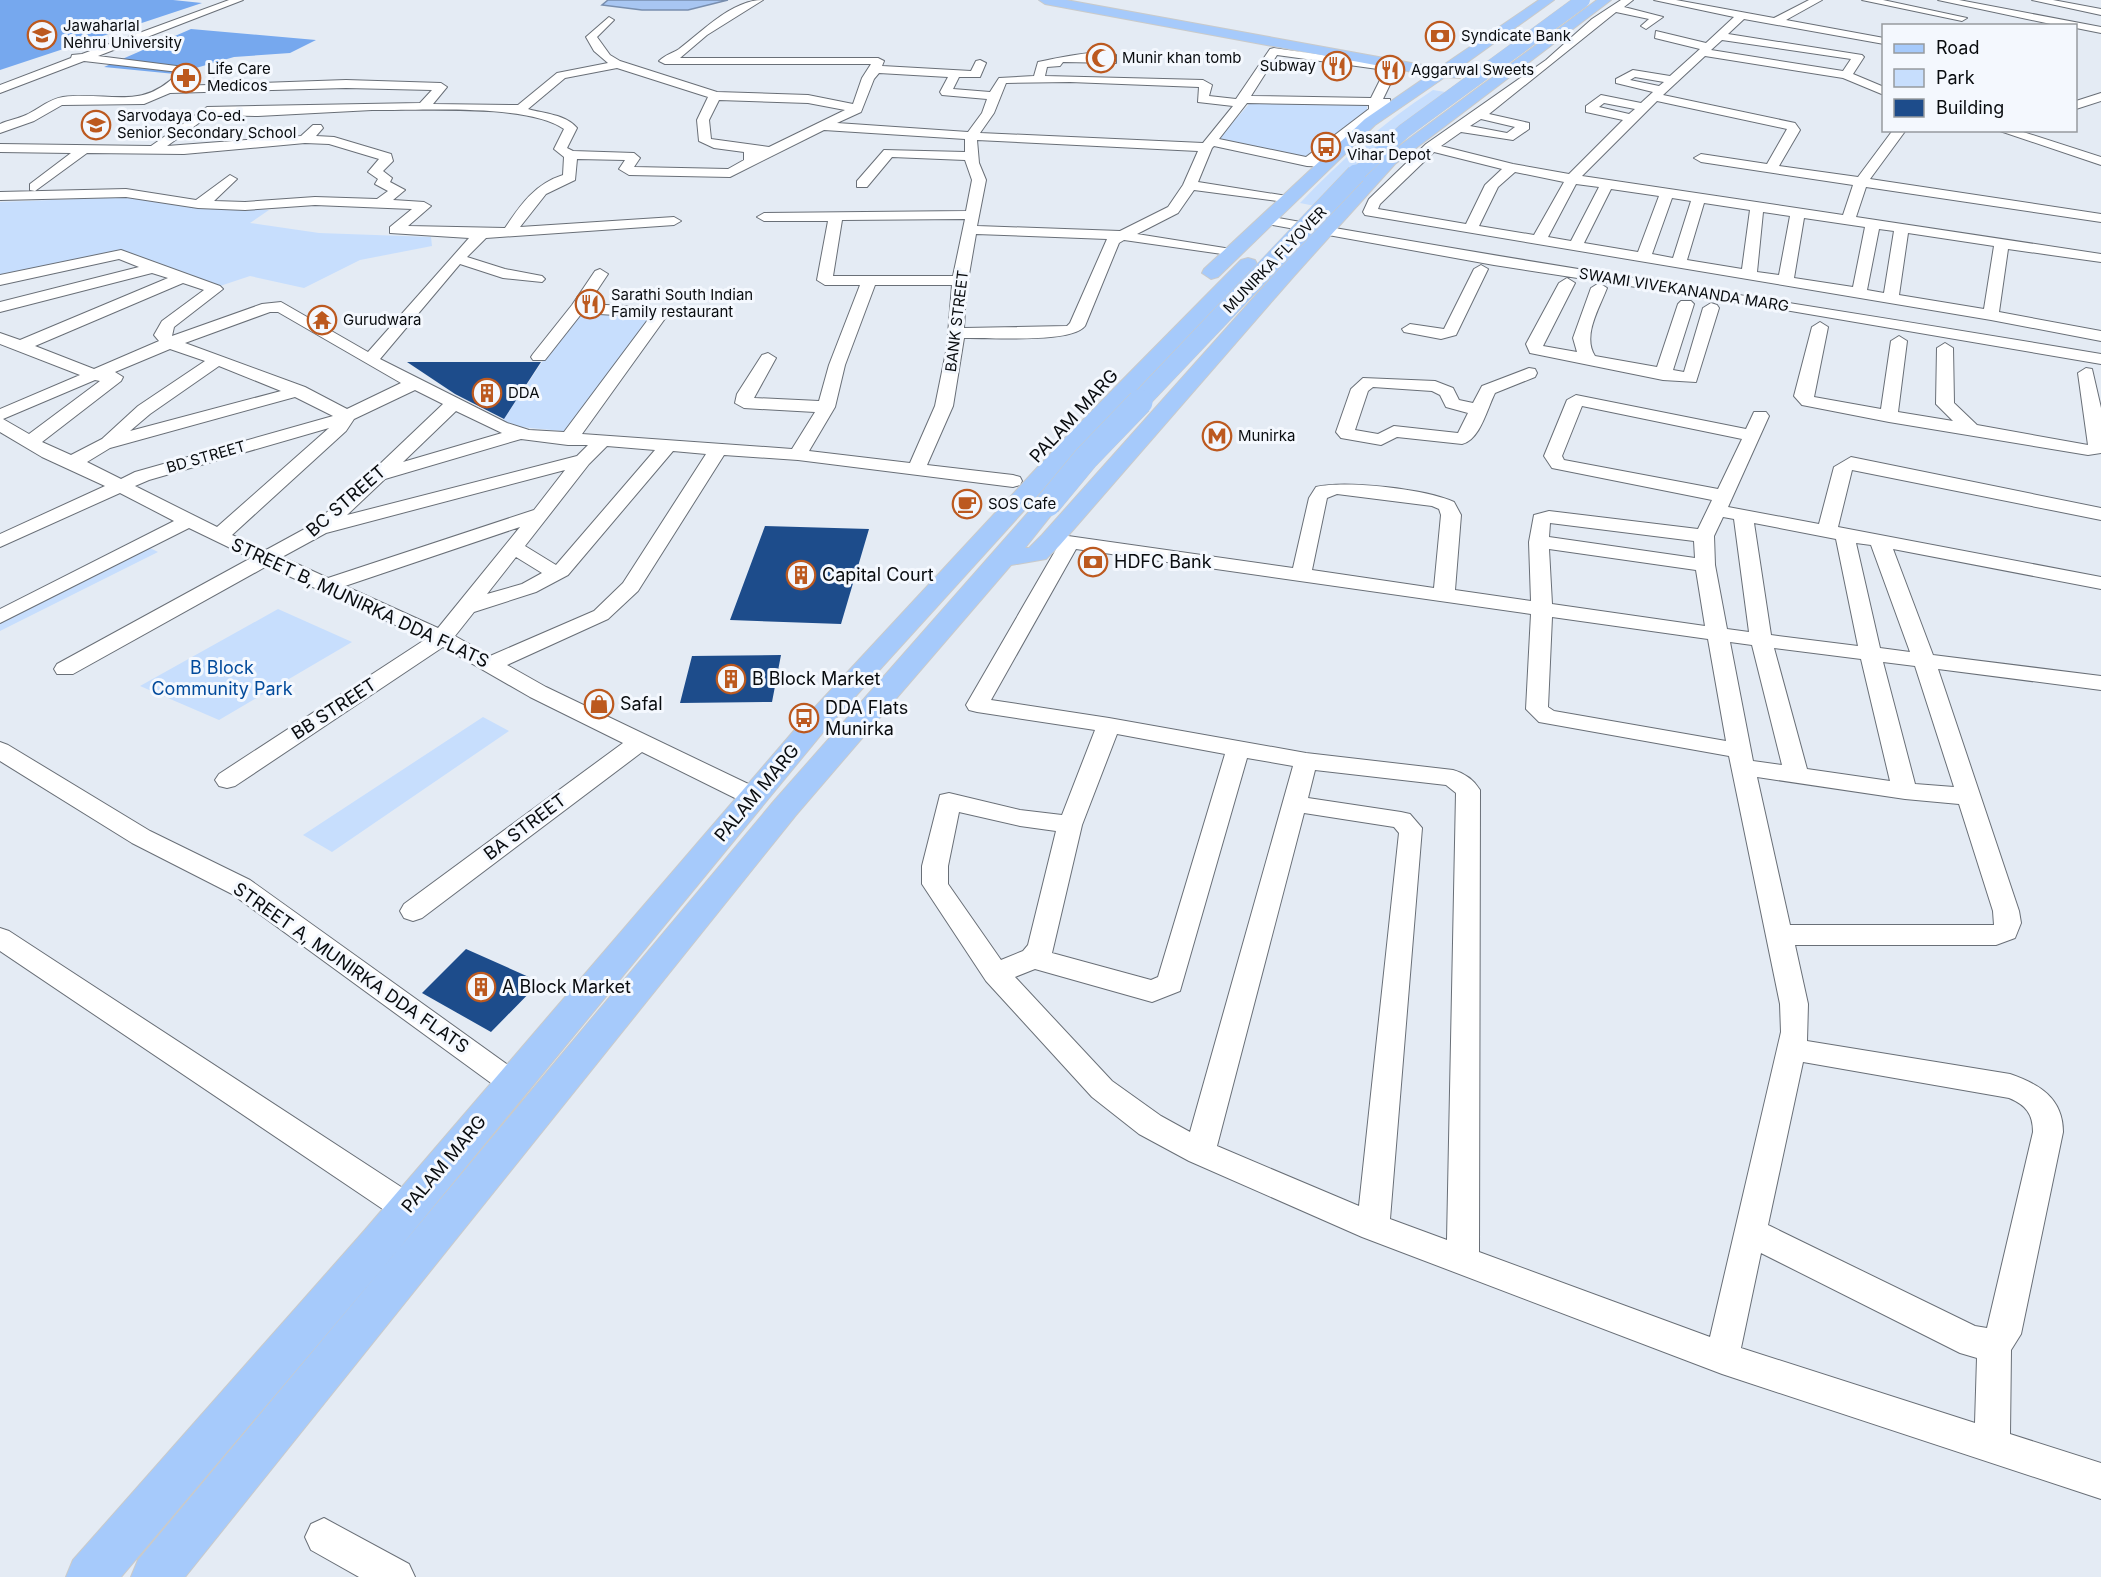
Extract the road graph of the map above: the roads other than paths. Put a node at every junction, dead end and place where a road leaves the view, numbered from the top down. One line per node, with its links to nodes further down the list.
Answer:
1 (230, 0): 26 (street)
2 (238, 0): 26 (street)
3 (758, 0): 48 (street)
4 (1045, 0): 45 (main road)
5 (1074, 0): 51 (main road)
6 (1548, 0): 51 (main road, PALAM MARG)
7 (1560, 0): 211 (main road, MUNIRKA FLYOVER)
8 (1583, 0): 221 (main road, MUNIRKA FLYOVER, bridge)
9 (1628, 0): 19 (street)
10 (1659, 0): 17 (street)
11 (1730, 0): 21 (street)
12 (1794, 0): 24 (street)
13 (1817, 0): 28 (street)
14 (1867, 0): 20 (street)
15 (1943, 0): 32 (street)
16 (2037, 0): 22 (street)
17 (1695, 3): 21 (street)
18 (1910, 3): 20 (street); 25 (street); 29 (street)
19 (1610, 4): 35 (street); 59 (main road); 78 (street)
20 (1886, 4): 37 (street)
21 (1712, 10): 23 (street)
22 (2101, 12)
23 (1742, 15): 24 (street); 40 (street)
24 (1760, 18): 28 (street)
25 (1974, 18): 30 (street); 31 (street)
26 (182, 20): 46 (street)
27 (609, 20): 50 (street)
28 (1776, 21): 37 (street)
29 (1884, 24)
30 (2018, 24)
31 (2029, 24)
32 (2069, 24)
33 (1882, 25): 41 (street)
34 (2077, 25): 36 (street)
35 (1646, 26)
36 (2101, 30)
37 (1836, 32): 41 (street)
38 (1659, 33): 44 (street)
39 (2077, 33): 42 (street)
40 (1720, 36): 44 (street); 56 (street)
41 (1863, 37): 43 (street)
42 (2101, 38)
43 (1882, 41)
44 (1705, 49): 56 (street); 60 (street)
45 (1328, 54): 52 (main road); 70 (street)
46 (80, 57): 62 (street); 63 (street)
47 (1091, 59): 58 (street)
48 (665, 61): 53 (street); 55 (street)
49 (980, 63): 54 (street)
50 (617, 65): 55 (street); 77 (street)
51 (1449, 70): 52 (main road); 59 (main road); 101 (main road, PALAM MARG)
52 (1397, 73): 72 (street)
53 (868, 74): 54 (street); 76 (street)
54 (955, 74): 68 (street)
55 (642, 75): 61 (street)
56 (1846, 75): 65 (street)
57 (701, 77): 61 (street)
58 (1040, 79): 68 (street); 70 (street)
59 (1498, 80): 129 (main road)
60 (1673, 80): 66 (street); 66 (street)
61 (675, 81): 67 (street)
62 (0, 87)
63 (167, 90): 74 (street); 82 (street)
64 (2077, 90): 69 (street)
65 (1882, 91)
66 (1657, 94): 75 (street); 103 (street)
67 (715, 96): 76 (street); 90 (street)
68 (994, 96): 85 (street)
69 (2101, 96): 71 (street)
70 (1241, 101): 72 (street); 87 (street)
71 (2077, 105)
72 (1375, 106): 101 (street)
73 (333, 107): 74 (street); 86 (street); 92 (street)
74 (423, 107): 77 (street)
75 (1643, 107): 79 (street); 79 (street)
76 (857, 109): 80 (street)
77 (520, 110): 94 (street)
78 (1479, 115): 81 (street); 81 (street)
79 (1632, 118): 105 (street)
80 (820, 126): 85 (street); 93 (street)
81 (1458, 128): 88 (street)
82 (0, 129)
83 (1898, 132): 106 (street)
84 (2009, 132): 98 (street)
85 (971, 136): 87 (street); 95 (street, BANK STREET)
86 (305, 139): 92 (street); 115 (street)
87 (1208, 144): 101 (street); 109 (street)
88 (1431, 147): 102 (street); 127 (street)
89 (0, 148): 91 (street)
90 (751, 148): 93 (street); 100 (street)
91 (83, 150): 92 (street); 97 (street)
92 (153, 150)
93 (769, 151): 100 (street)
94 (570, 155): 100 (street); 133 (street)
95 (971, 156): 107 (street); 126 (street, BANK STREET)
96 (1701, 158): 103 (street)
97 (67, 160): 99 (street); 111 (street)
98 (2101, 161)
99 (21, 162)
100 (750, 162)
101 (1315, 164): 118 (main road, PALAM MARG)
102 (1512, 168): 105 (street); 110 (street)
103 (1771, 168): 106 (street)
104 (230, 179): 116 (street)
105 (1572, 179): 108 (street); 135 (street)
106 (1861, 182): 121 (street); 124 (street)
107 (862, 184)
108 (1607, 184): 112 (street); 137 (street)
109 (1190, 185): 118 (street, SWAMI VIVEKANANDA MARG); 134 (street)
110 (1492, 185): 127 (street); 130 (street)
111 (35, 187)
112 (1667, 192): 114 (street); 143 (street)
113 (0, 196): 116 (street)
114 (1699, 197): 117 (street); 142 (street)
115 (380, 203): 116 (street); 120 (street)
116 (198, 204)
117 (1757, 206): 119 (street); 147 (street)
118 (1277, 210): 129 (street, SWAMI VIVEKANANDA MARG); 138 (main road, PALAM MARG)
119 (1798, 212): 124 (street); 153 (street)
120 (414, 214): 132 (street); 132 (street)
121 (2097, 214)
122 (839, 215): 123 (street); 126 (street); 151 (street)
123 (764, 217)
124 (1848, 220): 128 (street)
125 (674, 221): 133 (street)
126 (971, 223): 134 (street); 152 (street, BANK STREET)
127 (1442, 224): 130 (street)
128 (1873, 225): 131 (street); 156 (street)
129 (1329, 226): 141 (street, SWAMI VIVEKANANDA MARG); 143 (street, SWAMI VIVEKANANDA MARG); 144 (main road)
130 (1471, 228): 135 (street)
131 (1902, 228): 136 (street); 157 (street)
132 (484, 230): 133 (street); 140 (street)
133 (510, 232)
134 (1119, 236): 138 (street); 165 (street)
135 (1540, 238): 137 (street)
136 (2002, 242): 139 (street); 162 (street)
137 (1576, 245): 143 (street)
138 (1232, 253): 144 (main road); 211 (main road, PALAM MARG)
139 (2101, 258)
140 (458, 259): 149 (street); 178 (street)
141 (1477, 263): 154 (street); 164 (street); 177 (street, SWAMI VIVEKANANDA MARG)
142 (1679, 263): 143 (street); 147 (street)
143 (1646, 265): 172 (street, SWAMI VIVEKANANDA MARG)
144 (1291, 266): 223 (main road)
145 (153, 268): 148 (street); 150 (street); 159 (street)
146 (600, 274): 160 (street)
147 (1749, 275): 153 (street)
148 (184, 277): 169 (street); 170 (street)
149 (537, 279)
150 (0, 280)
151 (869, 281): 152 (street); 189 (street)
152 (961, 281): 165 (street, BANK STREET)
153 (1786, 281): 156 (street)
154 (1567, 283): 155 (street); 179 (street)
155 (1599, 288): 158 (street); 179 (street)
156 (1859, 293): 157 (street)
157 (1891, 298): 162 (street)
158 (1686, 304): 161 (street); 182 (street)
159 (0, 306)
160 (578, 308): 174 (street); 199 (street)
161 (1711, 308): 163 (street); 182 (street)
162 (1991, 315): 166 (street)
163 (1820, 327): 168 (street); 194 (street)
164 (1410, 329)
165 (956, 333): 208 (street, BANK STREET)
166 (2101, 336)
167 (0, 338): 170 (street)
168 (1899, 341): 171 (street); 194 (street)
169 (169, 344): 173 (street); 176 (street); 178 (street)
170 (20, 346): 183 (street)
171 (1945, 348): 181 (street); 197 (street)
172 (2101, 349)
173 (145, 355): 183 (street); 201 (street)
174 (539, 357)
175 (768, 358): 189 (street)
176 (218, 359): 186 (street); 190 (street)
177 (2101, 359)
178 (370, 360): 184 (street)
179 (1590, 361): 182 (street)
180 (1528, 373): 191 (street)
181 (2094, 374): 197 (street)
182 (1663, 375)
183 (98, 376): 192 (street)
184 (415, 383): 188 (street); 193 (street, BD STREET)
185 (1581, 383): 187 (street)
186 (299, 391): 193 (street); 196 (street)
187 (1576, 400): 212 (street); 212 (street)
188 (455, 402): 198 (street); 209 (street, BC STREET)
189 (826, 407): 205 (street)
190 (144, 410): 196 (street); 202 (street)
191 (1478, 410): 191 (street)
192 (0, 415)
193 (347, 416): 210 (street, BD STREET); 219 (street)
194 (1889, 417): 197 (street)
195 (0, 424): 201 (street, STREET B, MUNIRKA DDA FLATS)
196 (173, 424): 202 (street)
197 (1974, 432)
198 (522, 434): 199 (street); 209 (street)
199 (568, 440): 200 (street)
200 (603, 440): 203 (street); 206 (street)
201 (29, 443): 207 (street, STREET B, MUNIRKA DDA FLATS)
202 (104, 444): 207 (street)
203 (669, 445): 204 (street); 229 (street)
204 (719, 448): 205 (street); 242 (street)
205 (798, 455): 208 (street)
206 (583, 460): 213 (street); 217 (street)
207 (73, 462): 210 (street, STREET B, MUNIRKA DDA FLATS)
208 (917, 468): 211 (street)
209 (375, 477): 217 (street, BC STREET)
210 (121, 485): 216 (street, STREET B, MUNIRKA DDA FLATS); 222 (street, BD STREET)
211 (1018, 489): 221 (main road, MUNIRKA FLYOVER)
212 (1720, 503): 215 (street); 220 (street)
213 (539, 514): 226 (street); 232 (street)
214 (2101, 514): 218 (street)
215 (1743, 515): 218 (street); 239 (street)
216 (189, 521): 219 (street, STREET B, MUNIRKA DDA FLATS); 236 (street)
217 (317, 530): 227 (street, BC STREET)
218 (1836, 533): 225 (street); 240 (street)
219 (219, 536): 227 (street, STREET B, MUNIRKA DDA FLATS)
220 (1704, 536): 224 (street); 228 (street)
221 (978, 540): 223 (main road); 254 (main road, PALAM MARG); 276 (main road, PALAM MARG)
222 (0, 541)
223 (1060, 541): 230 (street); 245 (street)
224 (1539, 542): 228 (street); 235 (street)
225 (1880, 542): 231 (street); 241 (street)
226 (513, 547): 229 (street); 234 (street)
227 (270, 558): 232 (street, STREET B, MUNIRKA DDA FLATS); 243 (street, BC STREET)
228 (1705, 565): 237 (street)
229 (557, 574): 234 (street)
230 (1301, 576): 233 (street); 233 (street)
231 (2101, 583)
232 (326, 586): 238 (street, STREET B, MUNIRKA DDA FLATS)
233 (1444, 596): 235 (street)
234 (464, 608): 238 (street)
235 (1542, 610): 237 (street); 249 (street)
236 (0, 617)
237 (1716, 634): 239 (street); 249 (street)
238 (442, 638): 242 (street, STREET B, MUNIRKA DDA FLATS); 252 (street, BB STREET)
239 (1761, 640): 240 (street); 251 (street)
240 (1870, 654): 241 (street); 253 (street)
241 (1924, 660): 244 (street); 255 (street)
242 (491, 664): 246 (street, STREET B, MUNIRKA DDA FLATS)
243 (65, 669)
244 (2101, 683)
245 (1109, 725): 247 (street); 257 (street)
246 (638, 743): 254 (street, STREET B, MUNIRKA DDA FLATS); 258 (street, BA STREET)
247 (1238, 749): 250 (street); 261 (street)
248 (0, 750): 264 (street, STREET A, MUNIRKA DDA FLATS)
249 (1742, 759): 251 (street); 259 (street)
250 (1306, 761): 256 (street); 269 (street)
251 (1797, 776): 253 (street)
252 (227, 780)
253 (1905, 791): 255 (street)
254 (754, 797): 264 (main road, PALAM MARG)
255 (1969, 797): 259 (street)
256 (1296, 804): 265 (street); 267 (street)
257 (1070, 825): 261 (street); 262 (street)
258 (412, 911)
259 (1777, 935): 263 (street)
260 (0, 938): 266 (street)
261 (1032, 958): 262 (street)
262 (996, 974): 265 (street)
263 (1791, 1049): 268 (street); 270 (street)
264 (512, 1083): 266 (main road, PALAM MARG)
265 (1200, 1152): 267 (street)
266 (408, 1208): 275 (main road, PALAM MARG)
267 (1373, 1227): 269 (street)
268 (1750, 1232): 270 (street); 271 (street)
269 (1463, 1261): 271 (street)
270 (1994, 1344): 272 (street)
271 (1722, 1358): 272 (street)
272 (1992, 1444): 273 (street)
273 (2101, 1481)
274 (324, 1537): 277 (street)
275 (90, 1577)
276 (155, 1577)
277 (396, 1577)

